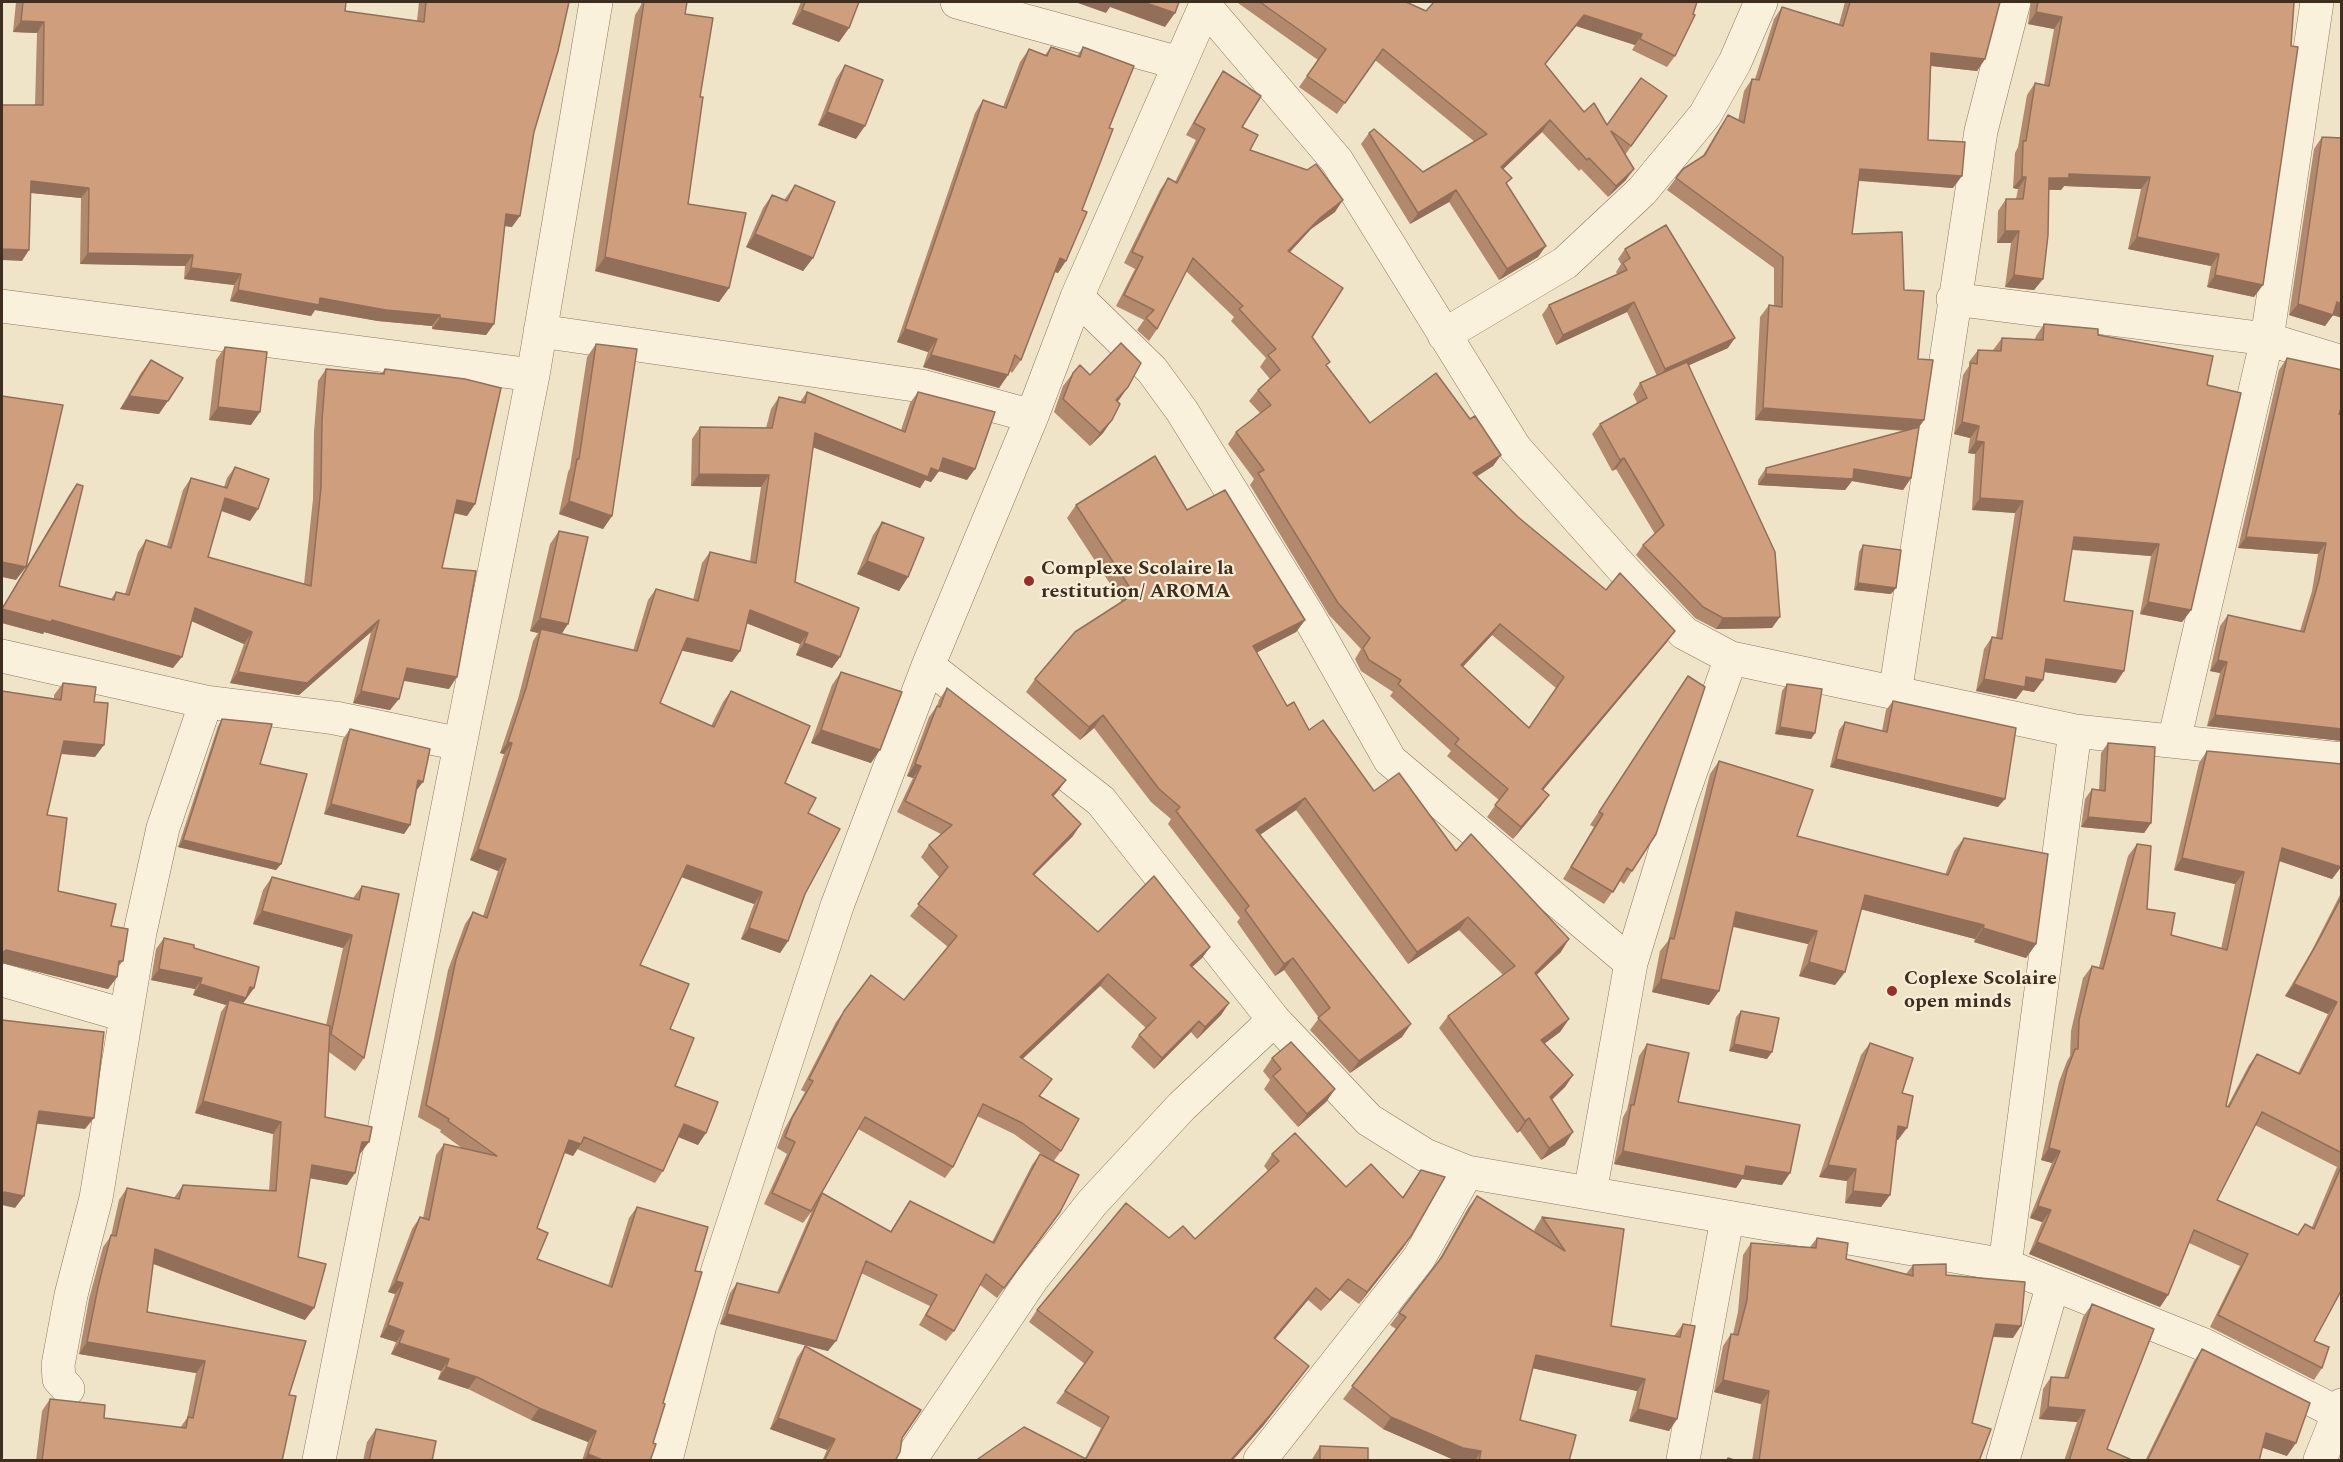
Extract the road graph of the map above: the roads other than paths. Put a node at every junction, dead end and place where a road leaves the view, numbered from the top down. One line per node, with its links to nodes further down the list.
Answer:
1 (596, 2): 11 (street)
2 (957, 2): 7 (street)
3 (1761, 2): 12 (street)
4 (2014, 2): 9 (street)
5 (2317, 2): 13 (street)
6 (1206, 4): 7 (street); 12 (street)
7 (1179, 63): 8 (street)
8 (1077, 297): 16 (street); 26 (street)
9 (1953, 299): 13 (street); 20 (street)
10 (2, 306): 15 (street)
11 (540, 331): 15 (street); 16 (street)
12 (1444, 335): 18 (street)
13 (2266, 339): 14 (street); 23 (street)
14 (2342, 362)
15 (533, 375): 24 (street)
16 (1032, 416): 19 (street)
17 (2, 656): 21 (street)
18 (1731, 658): 20 (street); 26 (street)
19 (928, 666): 29 (street); 38 (street)
20 (1895, 694): 22 (street)
21 (206, 702): 24 (street); 28 (street)
22 (2075, 731): 23 (street); 33 (street)
23 (2174, 741): 25 (street)
24 (460, 744): 37 (street)
25 (2342, 759)
26 (1631, 963): 31 (street)
27 (2, 981): 28 (street)
28 (124, 1015): 35 (street)
29 (1274, 1020): 30 (street); 39 (street)
30 (1467, 1172): 31 (street); 40 (street)
31 (1590, 1193): 32 (street)
32 (1727, 1219): 33 (street); 41 (street)
33 (2005, 1265): 34 (street)
34 (2053, 1284): 36 (street); 42 (street)
35 (68, 1389)
36 (2340, 1409): 43 (street)
37 (319, 1461)
38 (666, 1461)
39 (910, 1461)
40 (1260, 1461)
41 (1683, 1461)
42 (2003, 1461)
43 (2320, 1461)

